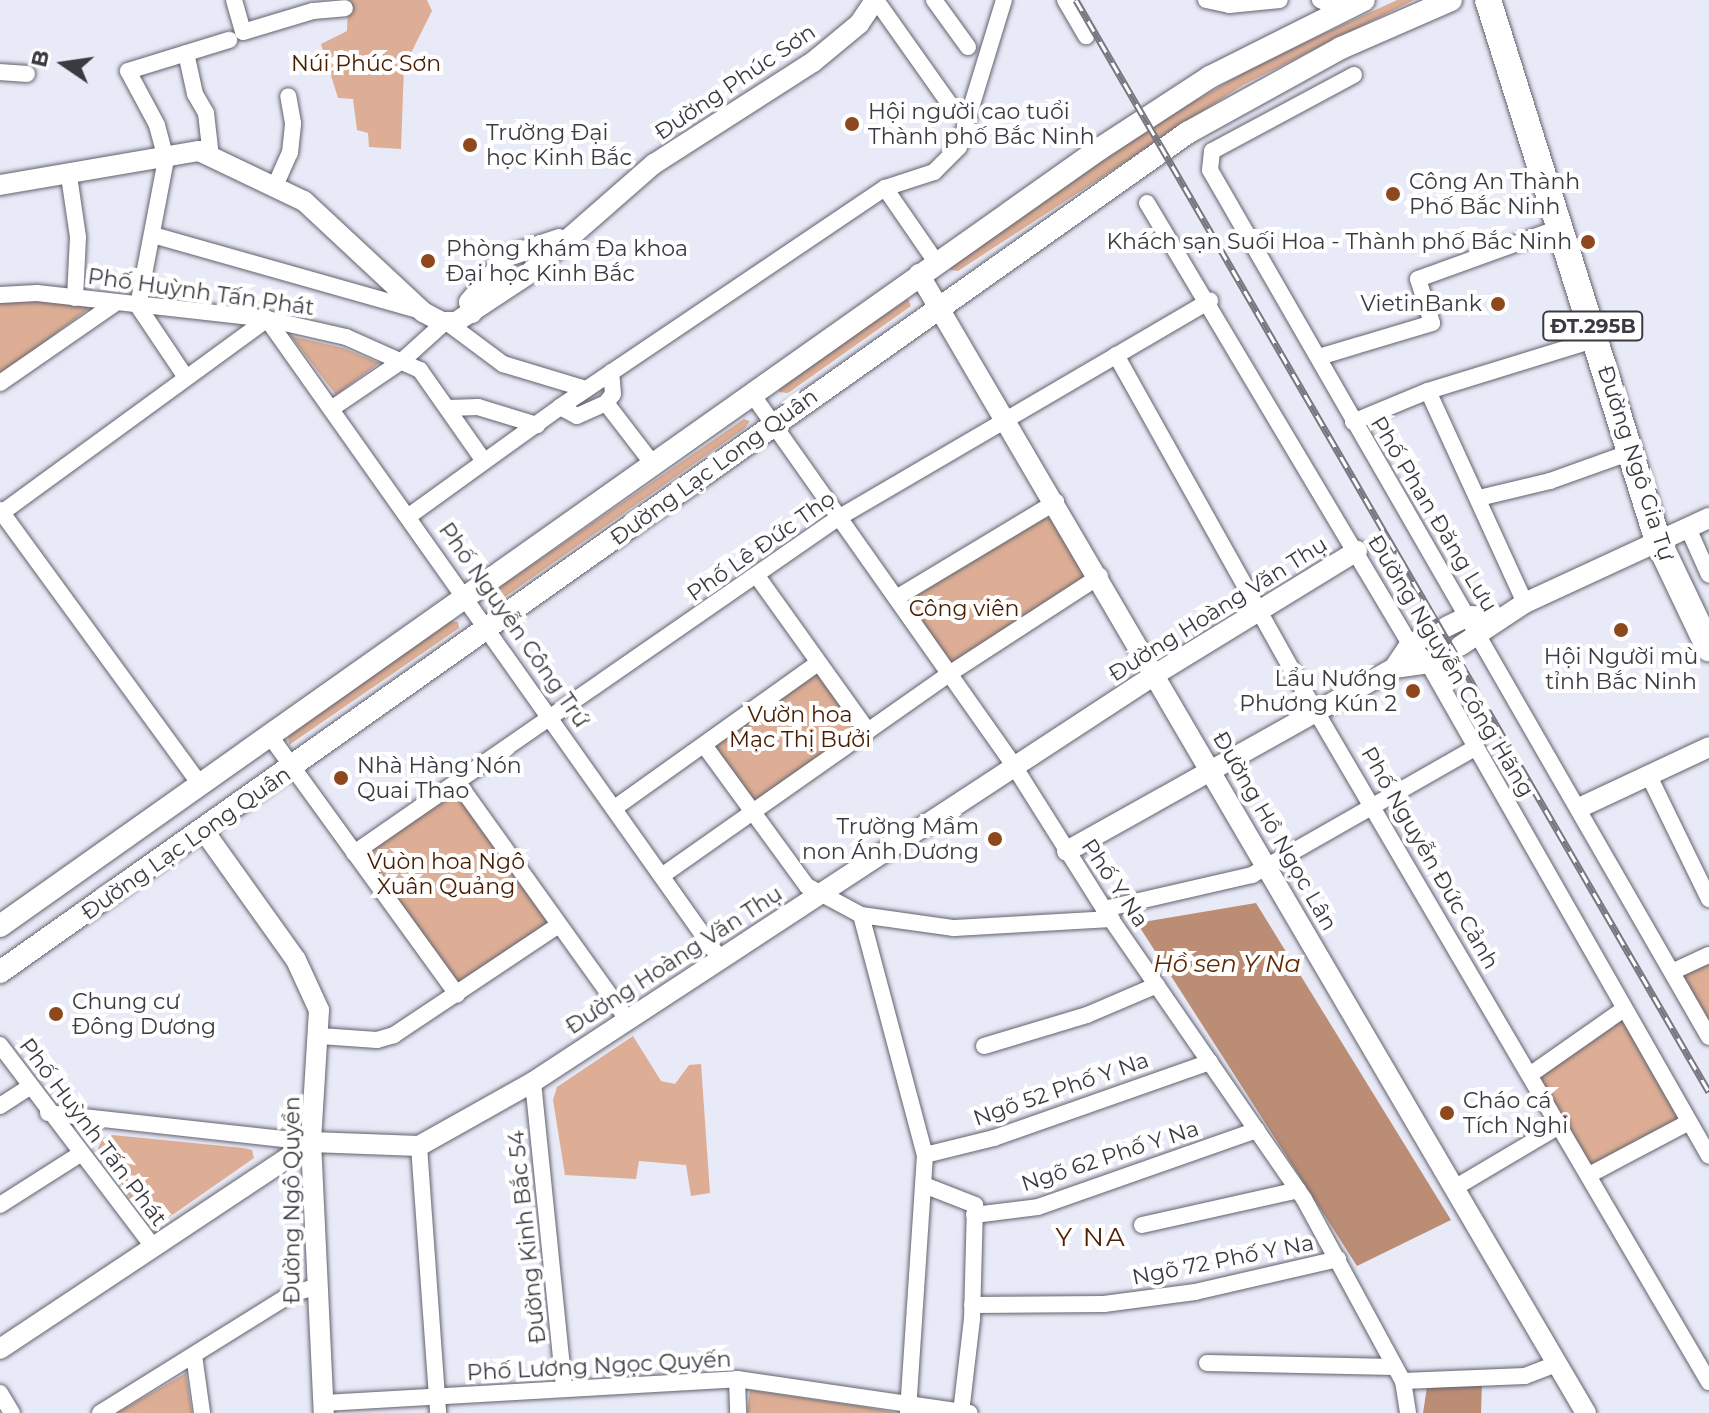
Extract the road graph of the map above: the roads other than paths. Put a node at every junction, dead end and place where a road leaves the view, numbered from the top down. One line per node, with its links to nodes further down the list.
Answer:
1 (234, 0): 12 (street)
2 (875, 0): 22 (street); 31 (street, Đường Phúc Sơn)
3 (934, 0): 16 (street)
4 (1004, 0): 28 (street)
5 (1065, 0): 14 (street)
6 (1206, 0): 7 (street)
7 (1280, 0)
8 (1320, 0): 13 (street)
9 (1364, 0): 13 (main road, Đường Lạc Long Quân)
10 (1451, 0): 39 (main road, Đường Lạc Long Quân)
11 (1488, 0): 30 (main road, Đường Ngô Gia Tự / ĐT.295B)
12 (345, 8)
13 (1341, 10): 33 (main road, Đường Lạc Long Quân)
14 (1086, 36)
15 (229, 40): 17 (street)
16 (968, 47)
17 (186, 53): 23 (street); 24 (street)
18 (0, 72): 19 (street)
19 (27, 74)
20 (1354, 75): 46 (street, Phố Phan Đăng Lưu)
21 (288, 96): 27 (street)
22 (949, 103)
23 (211, 157): 24 (street); 27 (street)
24 (166, 159): 25 (street); 32 (street)
25 (69, 176): 26 (street); 35 (street)
26 (0, 185)
27 (275, 186): 40 (street)
28 (885, 188): 33 (street); 48 (street)
29 (1147, 203): 36 (street, Đường Nguyễn Công Hãng)
30 (1562, 227): 44 (main road, Đường Ngô Gia Tự / ĐT.295B); 46 (street)
31 (578, 231): 41 (street, Đường Phúc Sơn); 41 (street)
32 (153, 235): 38 (street); 40 (street)
33 (928, 268): 39 (street, Đường Hồ Ngọc Lân); 53 (main road, Đường Lạc Long Quân)
34 (0, 295): 35 (street, Phố Huỳnh Tấn Phát)
35 (75, 298): 37 (street, Phố Huỳnh Tấn Phát)
36 (1210, 301): 45 (street, Phố Lê Đức Thọ); 73 (street, Đường Nguyễn Công Hãng)
37 (114, 304): 38 (street, Phố Huỳnh Tấn Phát); 50 (street)
38 (138, 306): 42 (street, Phố Huỳnh Tấn Phát); 49 (street)
39 (939, 307): 58 (street, Đường Hồ Ngọc Lân); 61 (main road, Đường Lạc Long Quân)
40 (423, 312): 43 (street)
41 (472, 313): 43 (street, Đường Phúc Sơn)
42 (267, 319): 47 (street, Phố Huỳnh Tấn Phát); 49 (street); 57 (street, Phố Nguyễn Công Trứ)
43 (446, 323): 47 (street); 51 (street)
44 (1597, 339): 52 (street); 62 (main road, Đường Ngô Gia Tự / ĐT.295B)
45 (1116, 355): 58 (street, Phố Lê Đức Thọ); 80 (street, Phố Nguyễn Đức Cảnh)
46 (1319, 357): 59 (street, Phố Phan Đăng Lưu)
47 (403, 360): 56 (street, Phố Huỳnh Tấn Phát); 57 (street)
48 (611, 372): 51 (street); 54 (street)
49 (185, 376): 67 (street)
50 (0, 383)
51 (586, 389): 55 (street)
52 (1428, 391): 59 (street); 65 (street)
53 (752, 394): 61 (street, Phố Y Na); 64 (main road, Đường Lạc Long Quân)
54 (606, 403): 55 (street); 64 (street)
55 (560, 407): 60 (street)
56 (449, 408): 60 (street); 63 (street, Phố Huỳnh Tấn Phát)
57 (331, 409): 68 (street, Phố Nguyễn Công Trứ)
58 (1008, 419): 66 (street, Đường Hồ Ngọc Lân); 69 (street, Phố Lê Đức Thọ)
59 (1353, 422): 81 (street, Phố Phan Đăng Lưu)
60 (537, 425): 63 (street)
61 (774, 425): 69 (street, Phố Y Na); 83 (main road, Đường Lạc Long Quân)
62 (1631, 452): 65 (street); 72 (main road, Đường Ngô Gia Tự / ĐT.295B)
63 (484, 461): 68 (street)
64 (653, 464): 77 (main road, Đường Lạc Long Quân)
65 (1479, 498): 79 (street)
66 (1056, 502): 76 (street, Đường Hồ Ngọc Lân); 78 (street)
67 (1, 512): 104 (street)
68 (409, 516): 77 (street, Phố Nguyễn Công Trứ)
69 (838, 518): 75 (street, Phố Lê Đức Thọ); 78 (street, Phố Y Na)
70 (1709, 518): 71 (street)
71 (1688, 528): 72 (street); 74 (street)
72 (1658, 541): 79 (street); 86 (main road, Đường Ngô Gia Tự / ĐT.295B)
73 (1357, 551): 80 (street, Đường Hoàng Văn Thụ); 85 (street, Đường Nguyễn Công Hãng)
74 (1709, 575)
75 (757, 576): 87 (street); 93 (street, Phố Lê Đức Thọ)
76 (1100, 576): 90 (street); 91 (street, Đường Hồ Ngọc Lân)
77 (467, 596): 83 (street, Phố Nguyễn Công Trứ); 95 (main road, Đường Lạc Long Quân)
78 (896, 598): 90 (street, Phố Y Na)
79 (1525, 603): 82 (street)
80 (1261, 609): 91 (street, Đường Hoàng Văn Thụ); 92 (street, Phố Nguyễn Đức Cảnh)
81 (1469, 616): 82 (street); 84 (street, Phố Phan Đăng Lưu); 85 (street)
82 (1497, 617): 84 (street)
83 (489, 628): 93 (street, Phố Nguyễn Công Trứ); 100 (main road, Đường Lạc Long Quân)
84 (1481, 636): 88 (street); 107 (street, Phố Phan Đăng Lưu)
85 (1410, 644): 88 (street, Đường Nguyễn Công Hãng); 89 (street)
86 (1709, 648)
87 (818, 663): 94 (street); 96 (street)
88 (1428, 663): 89 (street); 98 (street, Đường Nguyễn Công Hãng)
89 (1394, 668): 92 (street)
90 (949, 674): 94 (street); 99 (street, Phố Y Na)
91 (1156, 674): 99 (street, Đường Hoàng Văn Thụ); 101 (street, Đường Hồ Ngọc Lân)
92 (1316, 712): 101 (street); 105 (street, Phố Nguyễn Đức Cảnh)
93 (552, 717): 103 (street, Phố Lê Đức Thọ); 106 (street, Phố Nguyễn Công Trứ)
94 (868, 731): 108 (street)
95 (270, 736): 100 (street); 104 (main road, Đường Lạc Long Quân)
96 (704, 745): 106 (street); 108 (street)
97 (1709, 747): 102 (street)
98 (1475, 748): 105 (street); 126 (street, Đường Nguyễn Công Hãng)
99 (1014, 766): 110 (street, Phố Y Na); 114 (street, Đường Hoàng Văn Thụ)
100 (294, 768): 109 (main road, Đường Lạc Long Quân); 111 (street)
101 (1212, 770): 110 (street); 112 (street, Đường Hồ Ngọc Lân)
102 (1649, 776): 107 (street); 115 (street)
103 (458, 783): 111 (street, Phố Lê Đức Thọ); 118 (street)
104 (201, 786): 119 (main road, Đường Lạc Long Quân)
105 (1374, 806): 112 (street); 133 (street, Phố Nguyễn Đức Cảnh)
106 (616, 807): 113 (street, Phố Nguyễn Công Trứ)
107 (1581, 807): 122 (street, Phố Phan Đăng Lưu)
108 (753, 811): 113 (street); 114 (street)
109 (204, 831): 123 (main road, Đường Lạc Long Quân); 128 (street, Đường Ngô Quyền)
110 (1067, 851): 116 (street, Phố Y Na)
111 (354, 853): 125 (street)
112 (1266, 866): 116 (street); 148 (street, Đường Hồ Ngọc Lân)
113 (663, 875): 121 (street, Phố Nguyễn Công Trứ)
114 (820, 896): 117 (street); 121 (street, Đường Hoàng Văn Thụ)
115 (1709, 899)
116 (1108, 914): 117 (street); 124 (street, Phố Y Na)
117 (861, 915): 144 (street)
118 (559, 925): 125 (street); 127 (street)
119 (0, 926)
120 (1709, 955): 122 (street)
121 (720, 959): 127 (street, Đường Hoàng Văn Thụ)
122 (1674, 971): 129 (street, Phố Phan Đăng Lưu)
123 (0, 972)
124 (1157, 985): 131 (street); 132 (street, Phố Y Na)
125 (457, 994): 128 (street)
126 (1624, 1009): 133 (street); 138 (street, Đường Nguyễn Công Hãng)
127 (627, 1019): 134 (street, Đường Hoàng Văn Thụ)
128 (320, 1036): 141 (street, Đường Ngô Quyền)
129 (1709, 1037)
130 (0, 1045): 135 (street, Phố Huỳnh Tấn Phát)
131 (984, 1046)
132 (1210, 1062): 140 (street, Phố Y Na); 144 (street, Ngõ 52 Phố Y Na)
133 (1531, 1074): 139 (street, Phố Nguyễn Đức Cảnh)
134 (533, 1082): 142 (street, Đường Hoàng Văn Thụ); 164 (street, Đường Kinh Bắc 54)
135 (29, 1087): 136 (street); 137 (street, Phố Huỳnh Tấn Phát)
136 (0, 1106)
137 (48, 1113): 141 (street); 143 (street, Phố Huỳnh Tấn Phát)
138 (1689, 1122): 145 (street, Đường Nguyễn Công Hãng); 146 (street)
139 (1561, 1125): 146 (street, Phố Nguyễn Đức Cảnh); 148 (street)
140 (1257, 1130): 149 (street, Phố Y Na); 151 (street, Ngõ 62 Phố Y Na)
141 (311, 1142): 142 (street); 153 (street); 155 (street, Đường Ngô Quyền)
142 (419, 1146): 166 (street)
143 (80, 1154): 150 (street); 153 (street, Phố Huỳnh Tấn Phát)
144 (925, 1155): 147 (street)
145 (1709, 1156)
146 (1589, 1175): 163 (street, Phố Nguyễn Đức Cảnh)
147 (924, 1185): 151 (street); 168 (street)
148 (1456, 1187): 160 (street, Đường Hồ Ngọc Lân)
149 (1298, 1190): 152 (street); 154 (street, Phố Y Na)
150 (0, 1205)
151 (974, 1215): 156 (street)
152 (1142, 1225)
153 (152, 1245): 157 (street)
154 (1338, 1259): 156 (street, Ngõ 72 Phố Y Na); 161 (street, Phố Y Na)
155 (315, 1287): 158 (street); 167 (street, Đường Ngô Quyền)
156 (972, 1305): 169 (street)
157 (0, 1349)
158 (194, 1355): 171 (street); 172 (street)
159 (1207, 1363): 161 (street)
160 (1557, 1364): 161 (street); 175 (street, Đường Hồ Ngọc Lân)
161 (1398, 1374): 174 (street, Phố Y Na)
162 (737, 1379): 164 (street, Phố Lương Ngọc Quyến); 168 (street, Phố Lương Ngọc Quyến); 173 (street)
163 (1709, 1382)
164 (564, 1388): 166 (street, Phố Lương Ngọc Quyến)
165 (0, 1393): 170 (street)
166 (437, 1405): 167 (street, Phố Lương Ngọc Quyến)
167 (324, 1408)
168 (908, 1409): 169 (street, Phố Lương Ngọc Quyến)
169 (966, 1412)
170 (12, 1413)
171 (100, 1413)
172 (202, 1413)
173 (738, 1413)
174 (1408, 1413)
175 (1586, 1413)

